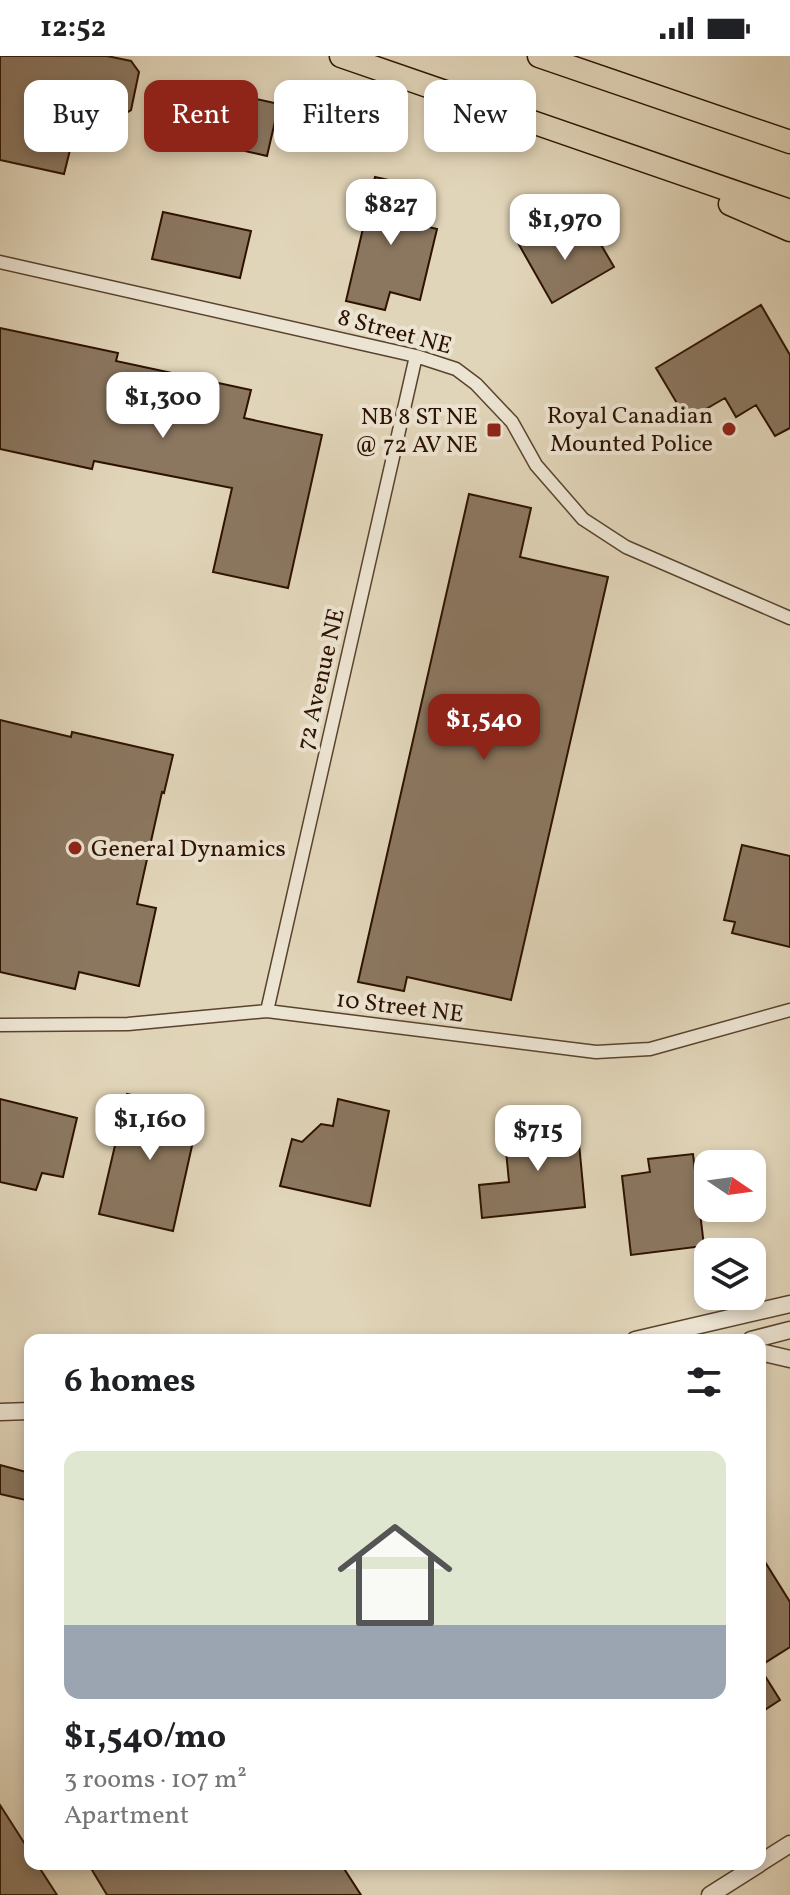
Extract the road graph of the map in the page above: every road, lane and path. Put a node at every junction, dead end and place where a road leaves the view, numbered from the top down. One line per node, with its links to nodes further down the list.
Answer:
1 (341, 56): 4 (highway)
2 (539, 56): 3 (highway)
3 (790, 142)
4 (677, 172): 5 (highway); 6 (highway)
5 (790, 211)
6 (790, 230)
7 (0, 262): 8 (street, 8 Street NE)
8 (416, 356): 9 (street, 8 Street NE); 11 (street, 72 Avenue NE)
9 (790, 618)
10 (790, 1010): 11 (street, 10 Street NE)
11 (267, 1011): 12 (street, 10 Street NE)
12 (0, 1025)
13 (790, 1304): 15 (street)
14 (790, 1330): 16 (street)
15 (661, 1334)
16 (766, 1336)
17 (766, 1353): 18 (street)
18 (790, 1359)
19 (24, 1411): 20 (street)
20 (0, 1412)
21 (790, 1844): 22 (street)
22 (766, 1859)
23 (750, 1870): 24 (street)
24 (710, 1895)

